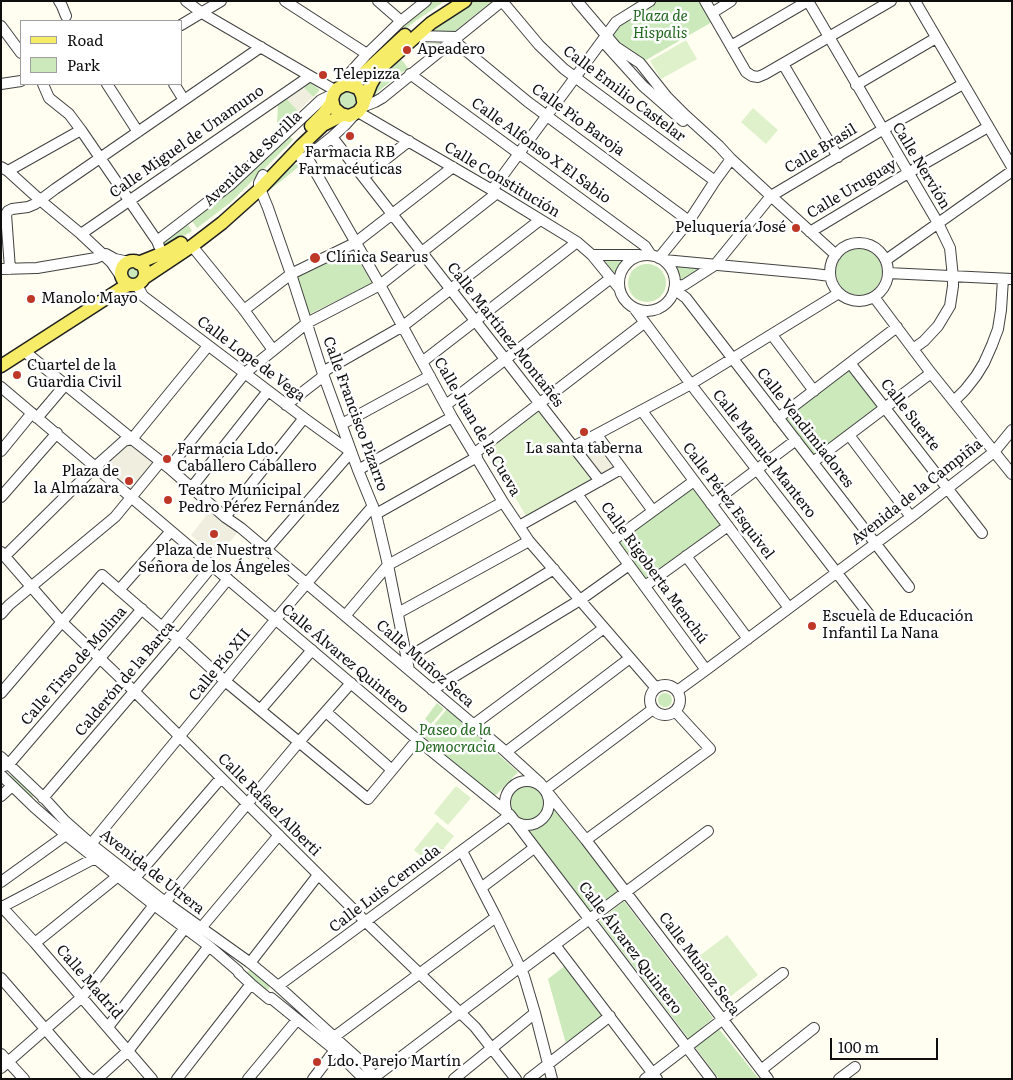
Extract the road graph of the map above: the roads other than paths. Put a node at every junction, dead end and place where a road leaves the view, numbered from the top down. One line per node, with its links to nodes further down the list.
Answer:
1 (221, 1): 17 (street)
2 (285, 1): 30 (street)
3 (378, 1): 19 (street)
4 (426, 1): 19 (street, Avenida de Sevilla)
5 (452, 1): 42 (main road, Avenida de Sevilla)
6 (465, 1): 22 (main road, Avenida de Sevilla)
7 (502, 1): 23 (street, Avenida de Sevilla); 34 (street, Calle Emilio Castelar)
8 (569, 1): 24 (street)
9 (577, 1): 24 (street)
10 (650, 1): 24 (street)
11 (705, 1): 18 (street)
12 (731, 1): 18 (street)
13 (808, 1): 25 (street, Calle Nervión); 27 (street)
14 (892, 1): 25 (street)
15 (915, 1): 26 (street)
16 (189, 2): 17 (street)
17 (202, 13): 20 (street); 28 (street)
18 (712, 13): 27 (street)
19 (402, 21): 30 (street, Avenida de Sevilla)
20 (182, 24)
21 (1, 26): 29 (street)
22 (416, 36): 23 (street); 44 (main road, Avenida de Sevilla)
23 (455, 38): 32 (street, Avenida de Sevilla); 45 (street, Calle Pio Baroja)
24 (604, 38): 34 (street); 54 (street)
25 (829, 38): 31 (street); 41 (street, Calle Nervión)
26 (936, 38): 37 (street); 41 (street)
27 (731, 46): 31 (street)
28 (261, 48): 33 (street); 43 (street)
29 (20, 52)
30 (367, 54): 42 (street, Avenida de Sevilla)
31 (783, 64): 55 (street)
32 (410, 74): 44 (street, Avenida de Sevilla); 52 (street, Calle Alfonso X El Sabio)
33 (310, 76): 42 (street); 70 (street, Calle Miguel de Unamuno)
34 (575, 78): 45 (street); 65 (street, Calle Emilio Castelar)
35 (20, 81): 36 (street)
36 (1, 84)
37 (963, 84): 46 (street); 48 (street, Calle Brasil)
38 (43, 85): 47 (street)
39 (108, 85): 49 (street)
40 (175, 85): 43 (street)
41 (856, 85): 48 (street, Calle Nervión)
42 (339, 91): 44 (main road); 44 (main road); 63 (main road, Avenida de Sevilla); 80 (street, Avenida de Sevilla)
43 (184, 100): 49 (street)
44 (356, 110): 50 (street, Avenida de Sevilla); 51 (street, Calle Constitución); 57 (main road, Avenida de Sevilla)
45 (548, 116): 52 (street); 73 (street, Calle Pio Baroja)
46 (988, 127): 59 (street); 62 (street, Calle Uruguay)
47 (81, 130): 56 (street); 60 (street)
48 (882, 130): 55 (street, Calle Brasil); 62 (street, Calle Nervión)
49 (138, 132): 56 (street)
50 (332, 137): 53 (street, Avenida de Sevilla); 64 (street, Calle Martínez Montañés)
51 (408, 141): 58 (street, Calle Constitución); 64 (street)
52 (519, 153): 67 (street); 85 (street, Calle Alfonso X El Sabio)
53 (306, 157): 57 (street, Avenida de Sevilla); 78 (street, Calle Juan de la Cueva)
54 (729, 157): 65 (street); 68 (street)
55 (838, 157): 68 (street, Calle Brasil)
56 (100, 158): 69 (street); 70 (street)
57 (287, 160): 66 (main road, Avenida de Sevilla)
58 (454, 167): 67 (street, Calle Constitución); 71 (street)
59 (1012, 167)
60 (5, 169): 69 (street, Calle Lope de Vega)
61 (1012, 171): 74 (street)
62 (908, 172): 74 (street, Calle Nervión); 75 (street, Calle Uruguay)
63 (263, 175): 66 (street); 80 (main road, Avenida de Sevilla)
64 (363, 177): 71 (street, Calle Martínez Montañés)
65 (715, 181): 73 (street)
66 (260, 189): 79 (main road, Avenida de Sevilla); 91 (street, Calle Francisco Pizarro)
67 (494, 191): 72 (street, Calle Constitución); 81 (street)
68 (771, 196): 75 (street); 88 (street, Calle Brasil)
69 (40, 200): 76 (street, Calle Lope de Vega); 89 (street)
70 (129, 200): 76 (street, Calle Miguel de Unamuno); 80 (street)
71 (392, 214): 78 (street); 81 (street, Calle Martínez Montañés)
72 (540, 220): 77 (street, Calle Constitución); 100 (street)
73 (689, 220): 85 (street)
74 (938, 224): 86 (street); 93 (street, Calle Nervión)
75 (810, 232): 84 (street)
76 (81, 234): 82 (street, Calle Lope de Vega)
77 (577, 242): 83 (street, Calle Constitución); 105 (street)
78 (355, 243): 91 (street); 97 (street, Calle Juan de la Cueva)
79 (192, 246): 96 (main road, Avenida de Sevilla); 104 (street)
80 (159, 248): 87 (main road, Avenida de Sevilla)
81 (421, 252): 97 (street); 100 (street, Calle Martínez Montañés)
82 (101, 253): 87 (street); 89 (street); 96 (street, Calle Lope de Vega)
83 (592, 255): 85 (street); 94 (street, Calle Constitución)
84 (836, 255): 86 (street); 92 (street)
85 (654, 257): 88 (street); 98 (street); 99 (street)
86 (886, 260): 90 (street)
87 (134, 262): 96 (main road); 96 (main road)
88 (715, 265): 92 (street); 99 (street, Calle Brasil)
89 (6, 269)
90 (888, 273): 93 (street); 102 (street)
91 (291, 274): 104 (street); 106 (street, Calle Francisco Pizarro)
92 (830, 276): 101 (street)
93 (953, 277): 95 (street); 112 (street, Calle Nervión)
94 (611, 278): 98 (street, Calle Constitución); 116 (street)
95 (1007, 279): 130 (street)
96 (130, 280): 111 (street, Calle Lope de Vega); 114 (main road, Avenida de Sevilla); 115 (main road, Avenida de Sevilla)
97 (380, 285): 106 (street); 108 (street, Calle Juan de la Cueva)
98 (619, 288): 103 (street)
99 (675, 288): 103 (street); 117 (street, Calle Vendimiadores)
100 (451, 289): 105 (street, Calle Martínez Montañés); 108 (street)
101 (839, 292): 102 (street); 110 (street)
102 (874, 297): 109 (street)
103 (634, 308): 107 (street, Calle Manuel Mantero)
104 (244, 310): 113 (street)
105 (475, 321): 116 (street, Calle Martínez Montañés); 118 (street)
106 (307, 323): 113 (street); 123 (street, Calle Francisco Pizarro)
107 (644, 323): 125 (street, Calle Manuel Mantero); 131 (street, Calle Pío XII)
108 (403, 326): 118 (street, Calle Juan de la Cueva); 123 (street)
109 (896, 327): 112 (street); 119 (street)
110 (772, 335): 117 (street); 129 (street)
111 (208, 346): 121 (street, Calle Lope de Vega); 145 (street)
112 (914, 349): 122 (street)
113 (273, 350): 121 (street)
114 (24, 351): 120 (main road, Avenida de Sevilla); 126 (street, Calle Muñoz Seca)
115 (1, 357)
116 (505, 359): 131 (street, Calle Martínez Montañés); 132 (street)
117 (733, 359): 125 (street); 139 (street, Calle Vendimiadores)
118 (422, 362): 124 (street, Calle Juan de la Cueva)
119 (850, 364): 129 (street); 134 (street, Calle Suerte)
120 (1, 366)
121 (245, 373): 128 (street, Calle Lope de Vega); 153 (street)
122 (931, 373): 130 (street); 134 (street)
123 (323, 374): 133 (street); 140 (street, Calle Francisco Pizarro)
124 (430, 376): 132 (street, Calle Juan de la Cueva); 140 (street)
125 (691, 384): 135 (street); 156 (street, Calle Manuel Mantero)
126 (65, 385): 136 (street); 145 (street, Calle Muñoz Seca)
127 (1, 386): 136 (street, Calle Álvarez Quintero)
128 (268, 391): 133 (street, Calle Lope de Vega); 161 (street)
129 (814, 391): 139 (street)
130 (954, 401): 150 (street)
131 (540, 403): 147 (street, Calle Martínez Montañés); 151 (street, Calle Pío XII)
132 (446, 404): 137 (street, Calle Juan de la Cueva)
133 (286, 405): 138 (street, Calle Lope de Vega)
134 (885, 408): 144 (street); 162 (street, Calle Suerte)
135 (642, 411): 143 (street); 159 (street, Calle Pérez Esquivel)
136 (35, 415): 142 (street, Calle Álvarez Quintero); 148 (street)
137 (452, 417): 151 (street, Calle Juan de la Cueva); 157 (street)
138 (304, 418): 149 (street, Calle Lope de Vega); 170 (street)
139 (778, 418): 146 (street, Calle Vendimiadores)
140 (342, 424): 149 (street, Calle Francisco Pizarro)
141 (1012, 430): 150 (street, Avenida de la Campiña)
142 (57, 433): 154 (street, Calle Álvarez Quintero); 165 (street)
143 (596, 435): 147 (street); 155 (street)
144 (849, 435): 152 (street); 171 (street)
145 (132, 439): 153 (street, Calle Muñoz Seca); 154 (street)
146 (796, 440): 152 (street, Calle Vendimiadores); 156 (street)
147 (574, 447): 160 (street, Calle Martínez Montañés)
148 (1, 451)
149 (351, 452): 157 (street, Calle Francisco Pizarro); 179 (street)
150 (994, 452): 158 (street); 162 (street, Avenida de la Campiña)
151 (476, 455): 166 (street, Calle Juan de la Cueva); 168 (street, Calle Pío XII)
152 (813, 462): 178 (street, Calle Vendimiadores)
153 (165, 465): 161 (street, Calle Muñoz Seca); 164 (street)
154 (96, 466): 164 (street, Calle Álvarez Quintero); 180 (street)
155 (621, 469): 160 (street); 169 (street)
156 (757, 469): 167 (street); 186 (street, Calle Manuel Mantero)
157 (358, 470): 168 (street, Calle Francisco Pizarro)
158 (1012, 474)
159 (694, 480): 167 (street, Calle Pérez Esquivel); 169 (street)
160 (600, 481): 163 (street)
161 (192, 486): 170 (street, Calle Muñoz Seca)
162 (947, 488): 171 (street, Avenida de la Campiña); 175 (street, Calle Suerte)
163 (577, 494): 172 (street); 177 (street, Calle Rigoberta Menchú)
164 (132, 496): 174 (street, Calle Álvarez Quintero); 190 (street)
165 (1, 497)
166 (503, 502): 172 (street, Calle Juan de la Cueva); 182 (street)
167 (711, 504): 173 (street, Calle Pérez Esquivel)
168 (374, 510): 182 (street, Calle Francisco Pizarro); 188 (street, Calle Pío XII)
169 (652, 511): 177 (street)
170 (226, 516): 179 (street, Calle Muñoz Seca)
171 (911, 517): 178 (street, Avenida de la Campiña)
172 (520, 526): 176 (street, Calle Juan de la Cueva)
173 (728, 526): 181 (street); 195 (street, Calle Pérez Esquivel)
174 (171, 531): 184 (street, Calle Álvarez Quintero); 192 (street)
175 (982, 533)
176 (529, 541): 185 (street, Calle Juan de la Cueva); 197 (street)
177 (612, 542): 183 (street, Calle Rigoberta Menchú)
178 (875, 544): 186 (street, Avenida de la Campiña); 191 (street, Calle Vendimiadores)
179 (266, 550): 188 (street, Calle Muñoz Seca)
180 (3, 554): 190 (street, Calle Rafael Alberti)
181 (686, 556): 189 (street); 206 (street)
182 (388, 565): 197 (street, Calle Francisco Pizarro); 199 (street)
183 (629, 565): 189 (street, Calle Rigoberta Menchú); 193 (street)
184 (212, 566): 187 (street, Calle Álvarez Quintero); 203 (street)
185 (554, 569): 193 (street, Calle Juan de la Cueva); 208 (street)
186 (837, 573): 195 (street, Avenida de la Campiña); 200 (street, Calle Manuel Mantero)
187 (228, 579): 201 (street, Calle Álvarez Quintero); 205 (street, Calderón de la Barca)
188 (306, 584): 199 (street, Calle Muñoz Seca); 201 (street, Calle Pío XII)
189 (645, 586): 212 (street, Calle Rigoberta Menchú)
190 (31, 587): 194 (street); 202 (street, Calle Rafael Alberti)
191 (909, 587)
192 (119, 590): 196 (street); 202 (street)
193 (580, 600): 204 (street, Calle Juan de la Cueva); 216 (street)
194 (5, 602): 198 (street)
195 (789, 608): 206 (street, Avenida de la Campiña)
196 (142, 610): 203 (street); 210 (street, Calle Tirso de Molina)
197 (398, 613): 208 (street, Calle Francisco Pizarro)
198 (1, 614)
199 (345, 616): 211 (street, Calle Muñoz Seca)
200 (871, 617)
201 (276, 619): 207 (street, Calle Álvarez Quintero); 213 (street, Calle Pío XII)
202 (62, 622): 210 (street, Calle Rafael Alberti); 218 (street)
203 (162, 627): 205 (street)
204 (604, 628): 209 (street, Calle Juan de la Cueva); 224 (street)
205 (179, 639): 213 (street); 219 (street, Calderón de la Barca)
206 (748, 639): 212 (street, Avenida de la Campiña)
207 (312, 650): 214 (street, Calle Álvarez Quintero); 220 (street)
208 (407, 658): 211 (street, Calle Francisco Pizarro)
209 (630, 658): 215 (street, Calle Juan de la Cueva); 228 (street)
210 (100, 659): 219 (street, Calle Rafael Alberti); 229 (street, Calle Tirso de Molina)
211 (409, 670): 216 (street, Calle Muñoz Seca)
212 (706, 670): 217 (street, Avenida de la Campiña)
213 (225, 681): 220 (street); 225 (street, Calle Pío XII)
214 (351, 683): 223 (street); 226 (street, Calle Álvarez Quintero)
215 (656, 688): 217 (street); 221 (street)
216 (432, 690): 224 (street, Calle Muñoz Seca)
217 (677, 691): 222 (street)
218 (1, 692)
219 (134, 692): 225 (street, Calle Rafael Alberti); 236 (street, Calderón de la Barca)
220 (261, 709): 227 (street)
221 (653, 709): 222 (street); 234 (street)
222 (675, 711): 243 (street)
223 (326, 712): 227 (street); 230 (street)
224 (473, 725): 228 (street, Calle Muñoz Seca)
225 (180, 738): 232 (street, Calle Rafael Alberti); 244 (street, Calle Pío XII)
226 (417, 740): 230 (street); 239 (street, Calle Álvarez Quintero)
227 (299, 742): 230 (street); 237 (street)
228 (506, 752): 234 (street, Calle Muñoz Seca)
229 (4, 764): 236 (street, Avenida de Utrera)
230 (392, 770)
231 (1, 775): 233 (street, Avenida de Utrera)
232 (221, 778): 237 (street, Calle Rafael Alberti); 250 (street)
233 (12, 786): 235 (street); 238 (street, Avenida de Utrera)
234 (545, 790): 239 (street); 239 (street); 243 (street, Calle Muñoz Seca)
235 (1, 796)
236 (43, 798): 238 (street, Calderón de la Barca); 244 (street, Avenida de Utrera)
237 (247, 804): 242 (street, Calle Rafael Alberti); 254 (street)
238 (34, 807): 241 (street, Avenida de Utrera)
239 (510, 815): 245 (street, Calle Álvarez Quintero); 246 (street, Calle Luis Cernuda)
240 (708, 832): 253 (street)
241 (66, 835): 247 (street, Avenida de Utrera); 251 (street)
242 (279, 835): 248 (street, Calle Rafael Alberti); 261 (street)
243 (586, 840): 253 (street, Calle Muñoz Seca)
244 (91, 844): 250 (street, Avenida de Utrera)
245 (534, 848): 252 (street); 258 (street, Calle Álvarez Quintero)
246 (462, 851): 252 (street); 259 (street, Calle Luis Cernuda)
247 (94, 858): 249 (street, Avenida de Utrera); 256 (street)
248 (318, 875): 259 (street, Calle Rafael Alberti); 265 (street)
249 (118, 876): 255 (street, Avenida de Utrera); 262 (street)
250 (135, 878): 254 (street, Avenida de Utrera)
251 (1, 882)
252 (481, 888): 257 (street)
253 (626, 893): 258 (street); 278 (street, Calle Muñoz Seca)
254 (165, 902): 261 (street, Avenida de Utrera)
255 (154, 905): 260 (street, Avenida de Utrera); 273 (street)
256 (2, 907): 262 (street, Calle Madrid)
257 (496, 917): 266 (street); 268 (street)
258 (590, 920): 263 (street); 284 (street, Calle Álvarez Quintero)
259 (366, 922): 268 (street, Calle Rafael Alberti); 272 (street, Calle Luis Cernuda)
260 (185, 928): 264 (street, Avenida de Utrera); 280 (street)
261 (201, 928): 265 (street, Avenida de Utrera)
262 (34, 943): 273 (street, Calle Madrid)
263 (556, 945): 266 (street); 277 (street)
264 (209, 946): 267 (street, Avenida de Utrera); 287 (street)
265 (249, 962): 267 (street); 272 (street, Avenida de Utrera)
266 (520, 969): 275 (street); 276 (street)
267 (238, 971): 271 (street, Avenida de Utrera)
268 (419, 973): 275 (street, Calle Rafael Alberti); 283 (street)
269 (783, 973): 278 (street)
270 (1, 978): 282 (street)
271 (251, 984): 274 (street, Avenida de Utrera); 299 (street)
272 (279, 987): 274 (street, Calle Luis Cernuda); 283 (street)
273 (82, 998): 280 (street, Calle Madrid); 282 (street)
274 (271, 998): 279 (street)
275 (460, 1012): 285 (street, Calle Rafael Alberti); 295 (street)
276 (535, 1013): 285 (street); 289 (street)
277 (610, 1016): 289 (street); 294 (street)
278 (722, 1019): 284 (street); 292 (street, Calle Muñoz Seca)
279 (297, 1020): 286 (street); 300 (street)
280 (108, 1027): 287 (street, Calle Madrid)
281 (814, 1028): 292 (street)
282 (46, 1030): 290 (street); 293 (street)
283 (334, 1037): 295 (street)
284 (687, 1046): 294 (street); 306 (street, Calle Álvarez Quintero)
285 (492, 1048): 302 (street); 303 (street, Calle Rafael Alberti)
286 (335, 1050): 295 (street); 301 (street)
287 (128, 1051): 297 (street); 298 (street, Calle Madrid)
288 (1, 1054): 290 (street)
289 (548, 1063): 304 (street); 305 (street)
290 (5, 1065): 296 (street)
291 (854, 1067): 308 (street)
292 (761, 1070): 307 (street, Calle Muñoz Seca)
293 (85, 1077)
294 (652, 1077)
295 (371, 1078)
296 (24, 1079)
297 (97, 1079)
298 (152, 1079)
299 (176, 1079)
300 (248, 1079)
301 (313, 1079)
302 (454, 1079)
303 (516, 1079)
304 (529, 1079)
305 (552, 1079)
306 (711, 1079)
307 (768, 1079)
308 (840, 1079)

